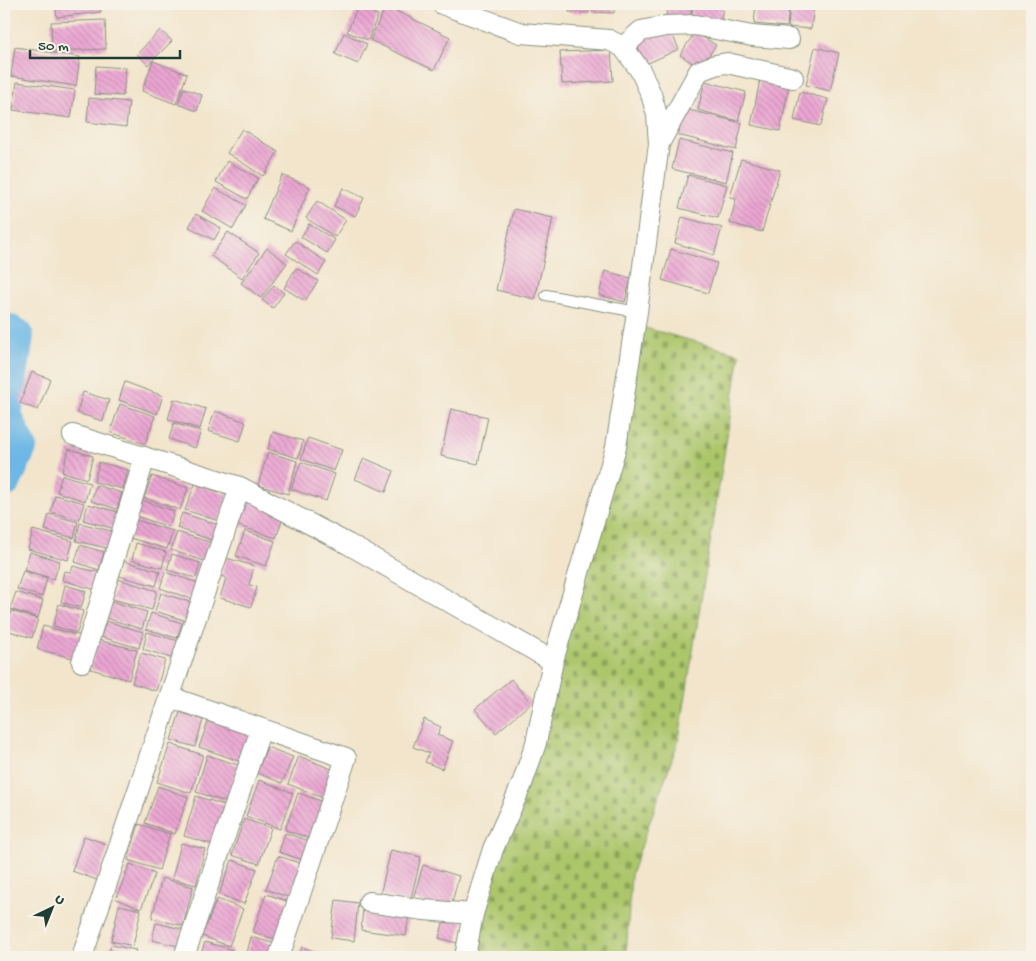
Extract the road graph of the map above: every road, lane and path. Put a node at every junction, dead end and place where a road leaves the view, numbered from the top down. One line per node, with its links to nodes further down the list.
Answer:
1 (442, 4): 3 (street)
2 (789, 39): 3 (street)
3 (623, 47): 5 (street)
4 (793, 78): 5 (street)
5 (659, 144): 7 (street)
6 (546, 295): 7 (lane)
7 (637, 312): 11 (street)
8 (73, 435): 9 (street)
9 (145, 457): 10 (street); 12 (street)
10 (240, 487): 11 (street); 13 (street)
11 (553, 661): 16 (street)
12 (82, 662)
13 (170, 697): 14 (street); 17 (street)
14 (261, 729): 18 (street); 19 (street)
15 (369, 902): 16 (street)
16 (473, 914): 20 (street)
17 (82, 957)
18 (184, 957)
19 (279, 957)
20 (465, 957)

